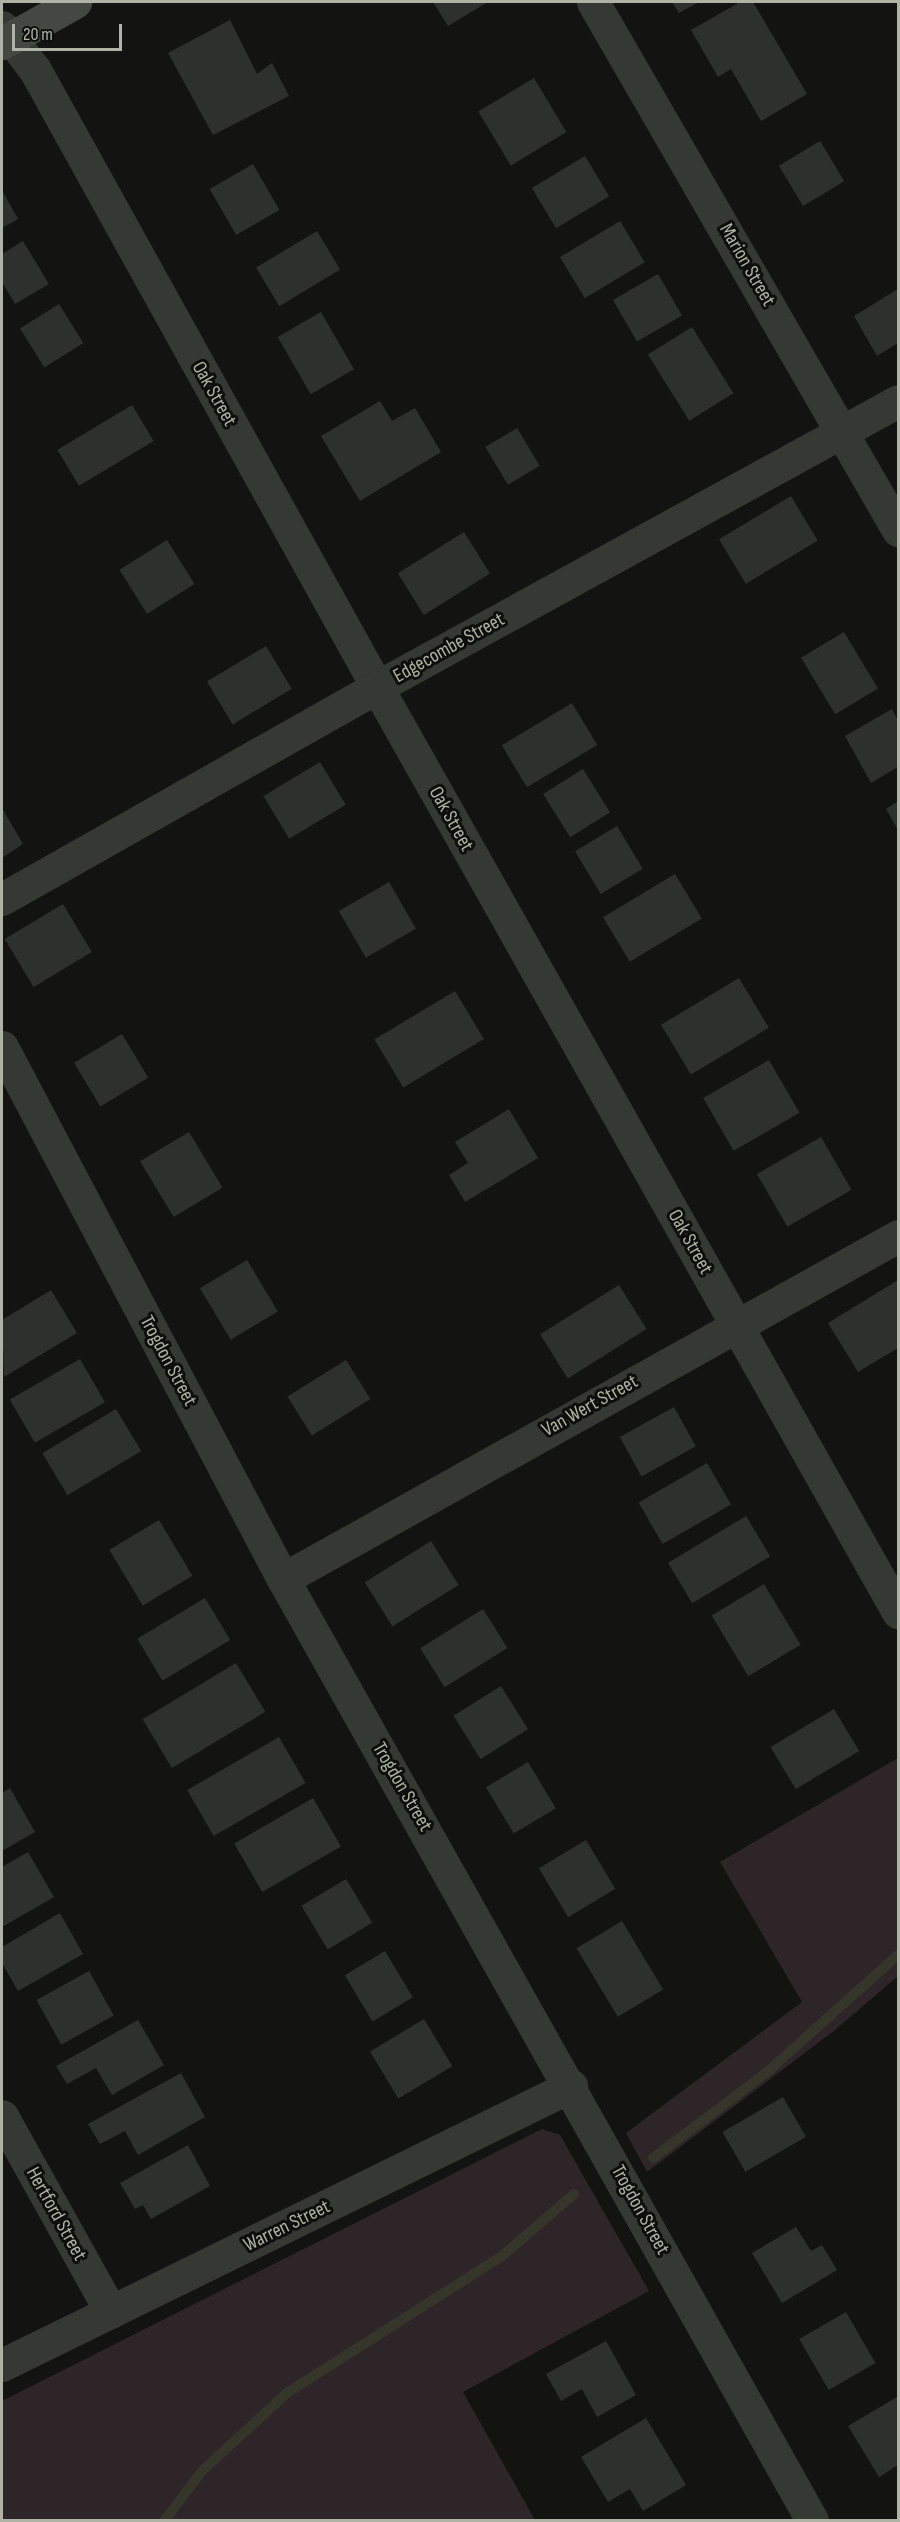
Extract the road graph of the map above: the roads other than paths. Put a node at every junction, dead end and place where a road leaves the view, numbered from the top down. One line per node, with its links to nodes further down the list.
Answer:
1 (75, 2): 3 (main road)
2 (593, 2): 5 (street, Marion Street)
3 (4, 36): 7 (street, Oak Street)
4 (898, 401): 5 (street, Edgecombe Street)
5 (844, 432): 6 (street, Marion Street); 7 (street, Edgecombe Street)
6 (898, 530)
7 (376, 687): 8 (street, Edgecombe Street); 11 (street, Oak Street)
8 (2, 899)
9 (2, 1047): 12 (street, Trogdon Street)
10 (898, 1236): 11 (street, Van Wert Street)
11 (736, 1323): 12 (street, Van Wert Street); 13 (street, Oak Street)
12 (283, 1579): 14 (street, Trogdon Street)
13 (898, 1612)
14 (571, 2086): 16 (street, Warren Street); 18 (street, Trogdon Street)
15 (2, 2116): 16 (street, Hertford Street)
16 (111, 2312): 17 (street, Warren Street)
17 (2, 2365)
18 (812, 2520)

